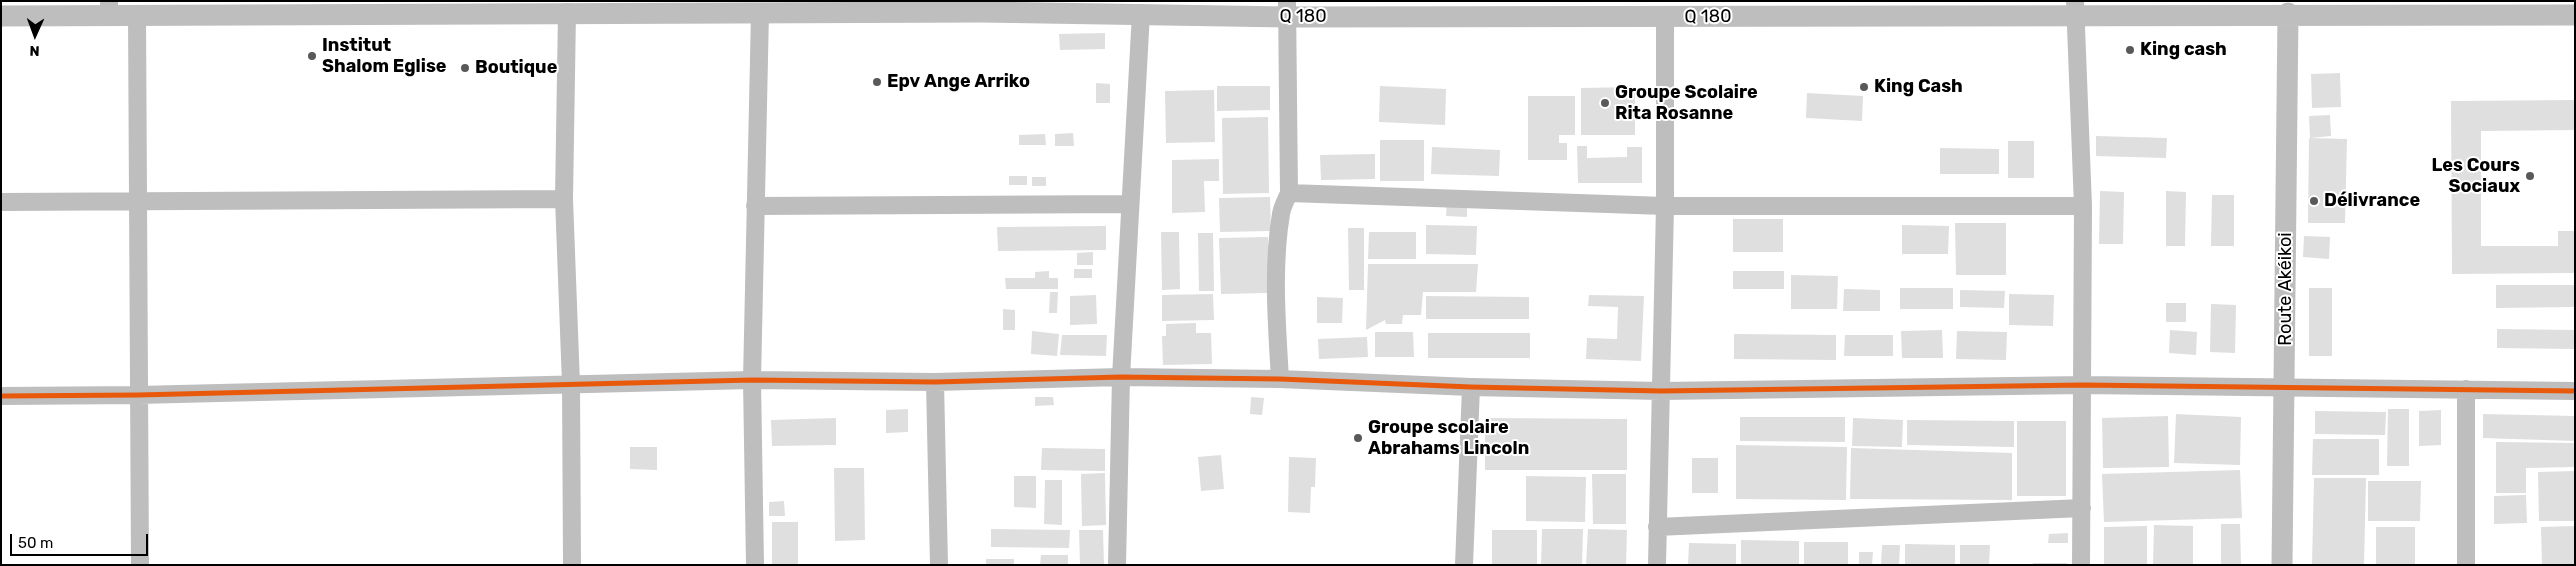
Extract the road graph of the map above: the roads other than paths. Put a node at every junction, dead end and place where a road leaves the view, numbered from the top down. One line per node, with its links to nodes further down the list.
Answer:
1 (109, 8): 10 (street, Q 180); 12 (street, Q 180)
2 (295, 8): 6 (street, Q 180); 10 (street, Q 180)
3 (2075, 8): 5 (street, Q 180); 9 (street, Q 180); 21 (street)
4 (1287, 9): 8 (street, Q 180); 13 (street, Q 180); 14 (street)
5 (1775, 9): 13 (street, Q 180)
6 (567, 12): 7 (street, Q 180); 15 (street)
7 (760, 13): 8 (street, Q 180); 19 (street)
8 (1141, 13): 18 (street)
9 (2288, 13): 11 (street, Q 180); 29 (street, Route Akéikoi)
10 (137, 14): 17 (street)
11 (2575, 15)
12 (1, 16)
13 (1665, 17): 20 (street)
14 (1289, 193): 20 (street); 23 (street)
15 (564, 198): 17 (street); 26 (street)
16 (1, 202): 17 (street)
17 (137, 203): 33 (street)
18 (1130, 204): 19 (street); 22 (street)
19 (754, 206): 24 (street)
20 (1665, 206): 21 (street); 31 (street)
21 (2084, 206): 27 (street)
22 (1121, 378): 23 (street); 25 (street); 41 (street)
23 (1280, 379): 28 (street)
24 (752, 380): 25 (street); 26 (street); 39 (street)
25 (935, 382): 40 (street)
26 (571, 384): 33 (street); 38 (street)
27 (2083, 385): 29 (street); 31 (street); 35 (street)
28 (1471, 387): 31 (street); 42 (street)
29 (2285, 388): 30 (street); 45 (street, Route Akéikoi)
30 (2466, 389): 32 (street); 46 (street)
31 (1661, 390): 36 (street)
32 (2575, 391)
33 (138, 395): 34 (street); 37 (street)
34 (1, 396)
35 (2082, 508): 36 (street); 44 (street)
36 (1657, 527): 43 (street)
37 (140, 565)
38 (572, 565)
39 (755, 565)
40 (938, 565)
41 (1117, 565)
42 (1464, 565)
43 (1657, 565)
44 (2081, 565)
45 (2282, 565)
46 (2466, 565)

